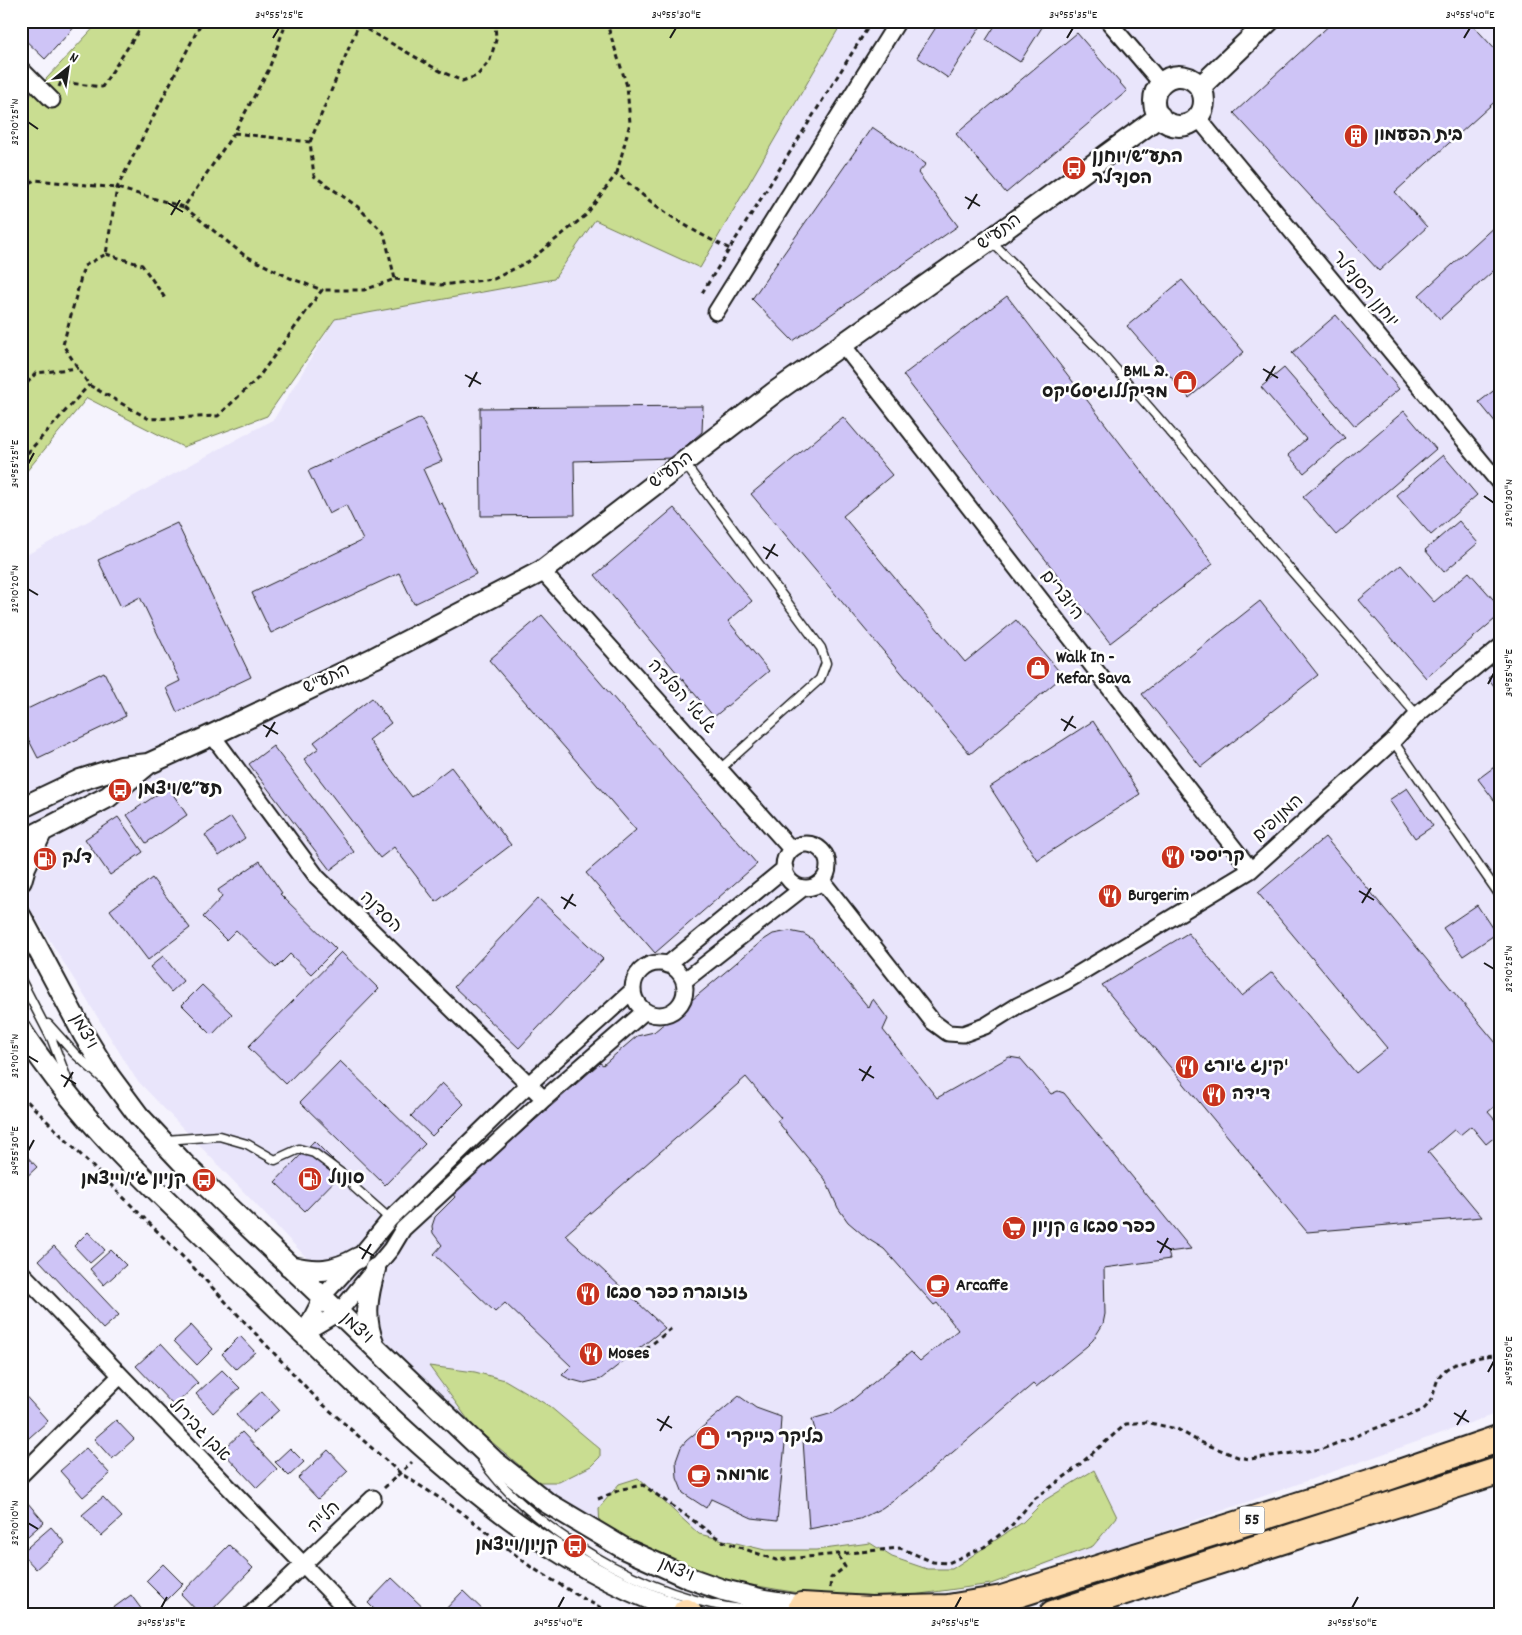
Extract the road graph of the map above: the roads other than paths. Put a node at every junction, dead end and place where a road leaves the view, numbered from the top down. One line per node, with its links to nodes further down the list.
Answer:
1 (898, 21): 11 (street)
2 (1108, 21): 5 (street)
3 (1270, 21): 6 (main road)
4 (21, 69): 7 (street)
5 (1161, 83): 6 (main road); 8 (main road)
6 (1200, 87): 9 (main road)
7 (52, 100)
8 (1160, 116): 9 (main road); 10 (main road, התע"ש)
9 (1198, 118): 14 (street, יוחנן הסנדלר)
10 (990, 240): 12 (main road, התע"ש); 17 (lane)
11 (716, 312)
12 (842, 345): 13 (main road, התע"ש); 27 (street, היוצרים)
13 (683, 462): 15 (main road, התע"ש); 21 (lane)
14 (1501, 486)
15 (542, 570): 18 (main road, התע"ש); 21 (street, גלגלי הפלדה)
16 (1501, 646): 17 (street, המנופים)
17 (1417, 716): 19 (street, המנופים)
18 (212, 735): 20 (main road, התע"ש); 40 (street, הסדנה)
19 (1393, 741): 27 (street, המנופים); 31 (lane)
20 (148, 764): 22 (main road, התע"ש); 23 (main road, התע"ש)
21 (720, 769): 25 (street, גלגלי הפלדה)
22 (21, 808)
23 (42, 831): 24 (main road, התע"ש); 28 (main road)
24 (21, 842)
25 (791, 849): 26 (street); 29 (street)
26 (785, 868): 30 (street); 33 (street)
27 (1251, 870): 29 (street, המנופים)
28 (21, 881)
29 (822, 881): 30 (street)
30 (802, 888): 35 (street)
31 (1501, 897)
32 (21, 917): 41 (main road, ויצמן)
33 (667, 964): 35 (street); 36 (street)
34 (21, 980): 38 (lane)
35 (684, 981): 37 (street)
36 (633, 990): 37 (street); 40 (street)
37 (645, 1011): 42 (street)
38 (39, 1012): 41 (lane); 43 (lane)
39 (21, 1030): 43 (main road, ויצמן)
40 (530, 1083): 42 (street, הסדנה); 45 (street)
41 (122, 1095): 44 (main road, ויצמן)
42 (544, 1099): 46 (street)
43 (76, 1104): 53 (main road, ויצמן)
44 (161, 1140): 45 (lane); 48 (main road, ויצמן)
45 (390, 1219): 46 (street); 47 (street)
46 (391, 1249): 49 (street)
47 (358, 1258): 48 (main road); 51 (street)
48 (289, 1266): 51 (main road, ויצמן)
49 (375, 1269): 52 (street); 54 (main road)
50 (21, 1272): 55 (street, אבן גבירול)
51 (322, 1297): 52 (main road, ויצמן); 53 (street)
52 (338, 1313): 53 (street); 54 (main road, ויצמן)
53 (303, 1334): 62 (main road, ויצמן)
54 (375, 1347): 61 (main road, ויצמן)
55 (120, 1376): 58 (street); 60 (street, אבן גבירול)
56 (1501, 1438): 61 (highway, 55)
57 (1501, 1470): 65 (highway, 55)
58 (21, 1475)
59 (373, 1498): 60 (street, הל"ה)
60 (303, 1565): 63 (street, הל"ה); 64 (street, אבן גבירול)
61 (808, 1610)
62 (689, 1613)
63 (251, 1614)
64 (351, 1614)
65 (1053, 1614)

